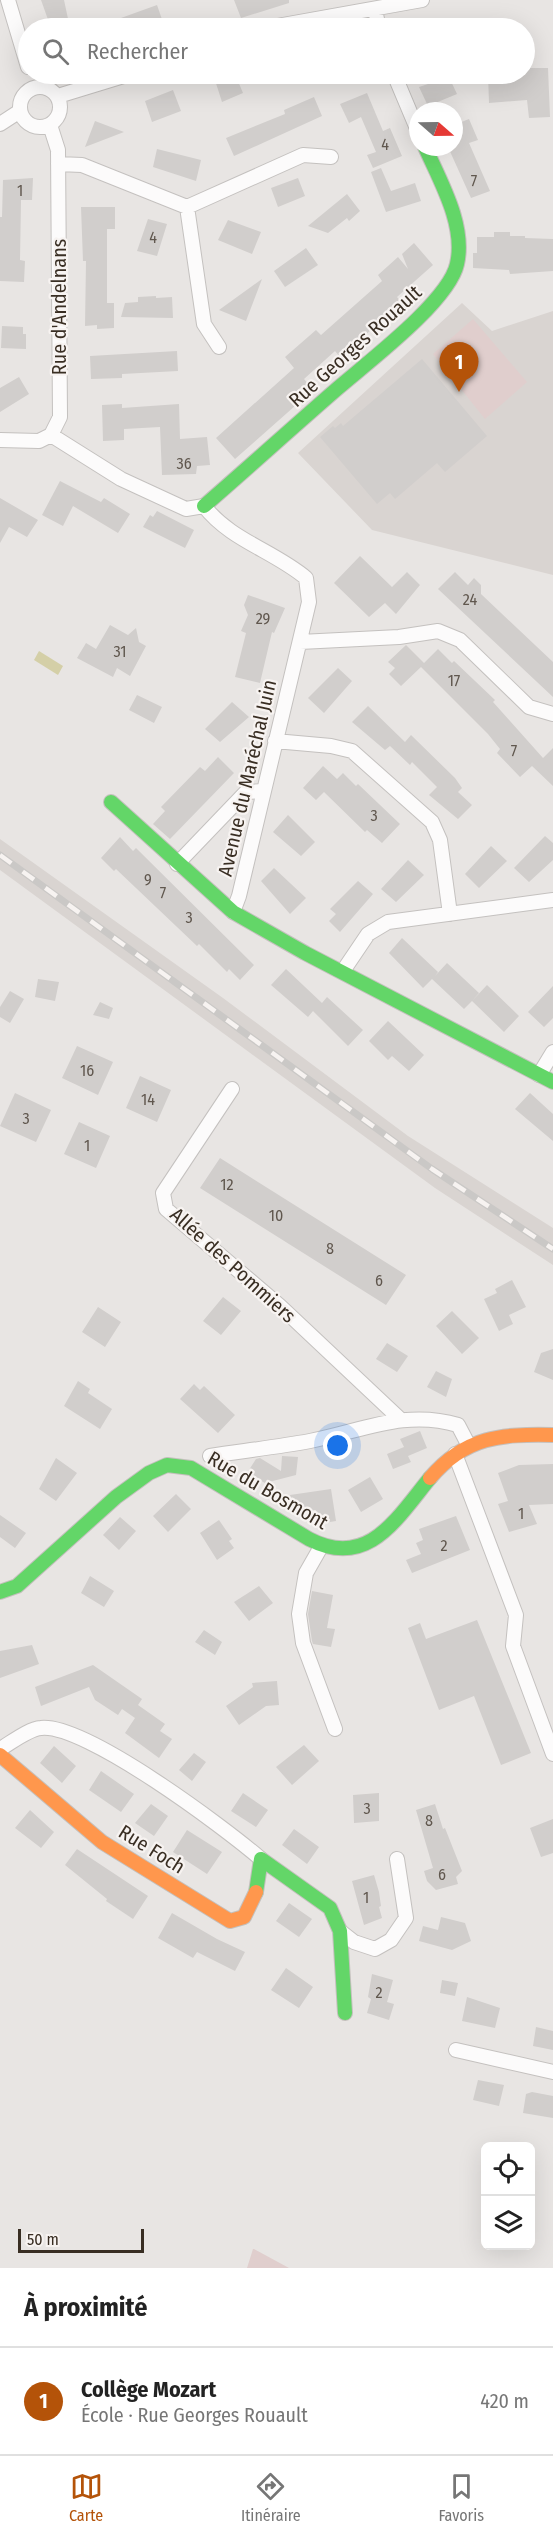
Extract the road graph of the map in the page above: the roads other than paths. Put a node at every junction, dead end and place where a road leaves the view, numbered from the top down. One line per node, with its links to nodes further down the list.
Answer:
1 (8, 0): 6 (street)
2 (422, 0): 3 (street)
3 (375, 10): 4 (street); 5 (street)
4 (327, 18)
5 (377, 18)
6 (18, 34)
7 (30, 84): 13 (street)
8 (40, 84): 11 (street)
9 (97, 84): 11 (street)
10 (398, 84): 12 (street)
11 (58, 96): 15 (street)
12 (409, 110)
13 (20, 111): 14 (street); 15 (street)
14 (0, 124)
15 (50, 125): 18 (street, Rue d'Andelnans)
16 (428, 156): 23 (street, Rue Georges Rouault)
17 (331, 157): 19 (street)
18 (58, 164): 19 (street); 21 (street, Rue d'Andelnans)
19 (187, 207): 20 (street)
20 (219, 347)
21 (51, 435): 22 (street); 23 (street)
22 (0, 440)
23 (204, 507): 24 (street, Avenue du Maréchal Juin)
24 (300, 642): 25 (street); 26 (street, Avenue du Maréchal Juin)
25 (553, 714)
26 (275, 741): 27 (street, Avenue du Maréchal Juin); 32 (street)
27 (263, 791): 29 (street); 31 (street, Avenue du Maréchal Juin)
28 (111, 802): 29 (street)
29 (177, 864): 31 (street)
30 (553, 900): 32 (street)
31 (232, 912): 33 (street)
32 (450, 915): 33 (street)
33 (343, 971): 35 (street)
34 (553, 1052): 35 (street)
35 (539, 1075): 36 (street)
36 (553, 1082)
37 (232, 1089): 38 (street, Allée des Pommiers)
38 (400, 1419): 40 (street); 42 (street)
39 (553, 1435): 40 (street, Rue du Bosmont)
40 (469, 1446): 41 (street, Rue du Bosmont)
41 (455, 1454): 43 (street, Rue du Bosmont); 47 (street)
42 (210, 1456)
43 (322, 1545): 44 (street, Rue du Bosmont); 45 (street)
44 (0, 1593)
45 (335, 1729)
46 (0, 1749): 49 (street)
47 (553, 1754)
48 (0, 1755): 49 (street, Rue Foch)
49 (261, 1859): 51 (street)
50 (397, 1859): 51 (street)
51 (340, 1931): 52 (street)
52 (345, 2013)
53 (456, 2050): 54 (street)
54 (553, 2072)

